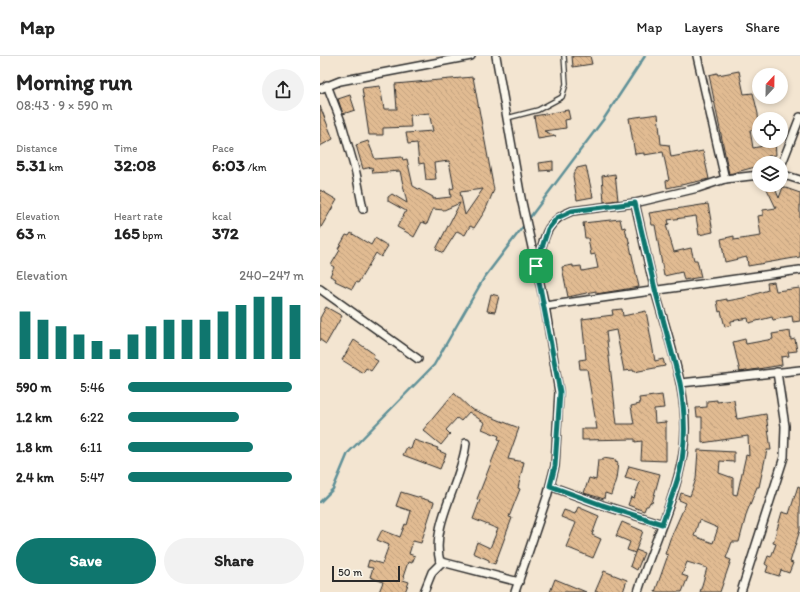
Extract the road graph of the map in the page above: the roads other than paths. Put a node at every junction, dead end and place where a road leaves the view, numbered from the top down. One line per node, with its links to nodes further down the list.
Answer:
1 (471, 56): 5 (street)
2 (496, 56): 8 (street)
3 (564, 56): 8 (lane)
4 (697, 56): 12 (street)
5 (327, 85): 6 (street); 15 (street)
6 (320, 90)
7 (800, 117): 9 (street)
8 (507, 118): 16 (street)
9 (785, 156)
10 (752, 176): 12 (street)
11 (788, 176): 13 (street)
12 (725, 179): 14 (street)
13 (800, 180)
14 (635, 203): 16 (street); 19 (street)
15 (363, 209)
16 (536, 266): 20 (street)
17 (800, 270): 19 (street)
18 (320, 289): 21 (street)
19 (655, 289): 20 (street); 24 (street)
20 (545, 306): 26 (street)
21 (418, 359)
22 (800, 370): 23 (street)
23 (777, 372): 24 (street); 33 (street)
24 (680, 383): 27 (street)
25 (466, 443): 28 (street)
26 (550, 486): 27 (street); 29 (street)
27 (662, 524): 32 (street)
28 (440, 562): 29 (street); 30 (street)
29 (519, 582): 31 (street)
30 (424, 592)
31 (515, 592)
32 (638, 592)
33 (741, 592)

